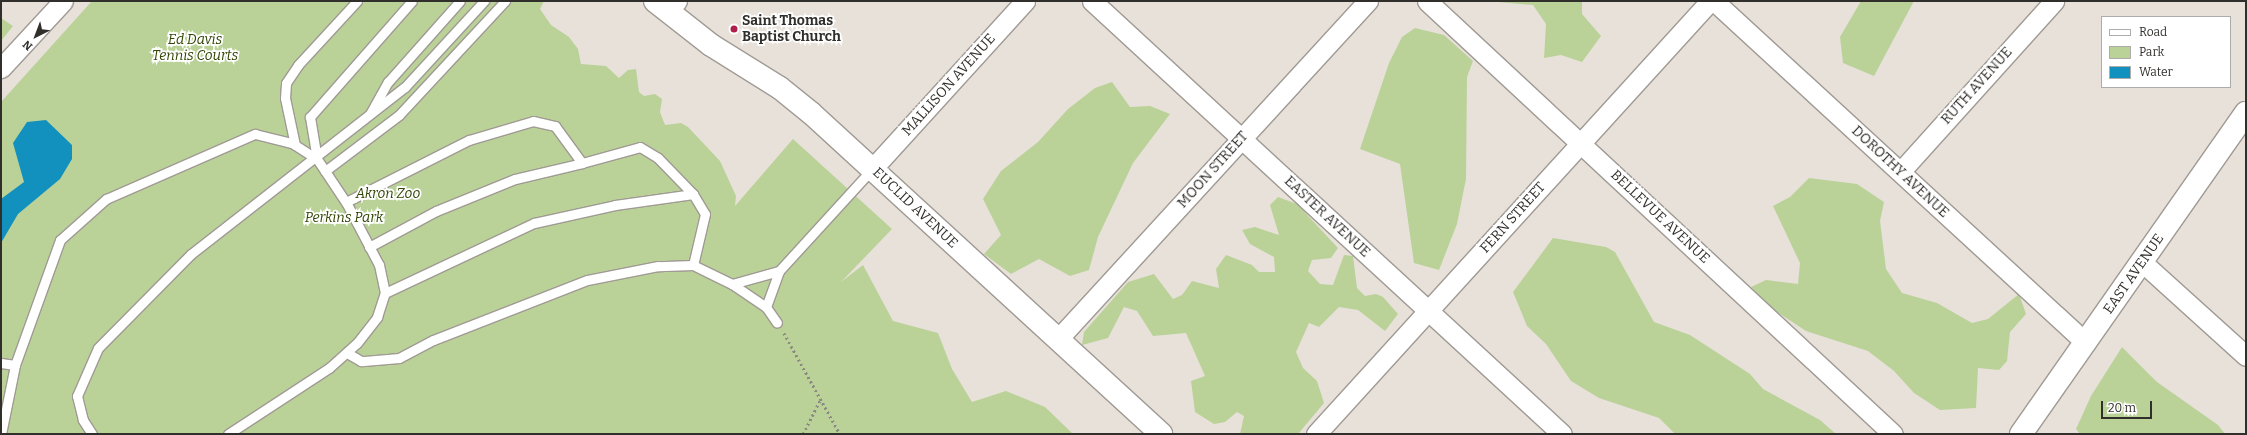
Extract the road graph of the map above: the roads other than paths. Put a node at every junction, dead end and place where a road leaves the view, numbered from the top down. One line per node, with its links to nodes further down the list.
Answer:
1 (63, 1): 15 (street)
2 (357, 1): 20 (lane)
3 (412, 1): 21 (lane)
4 (460, 1): 17 (lane)
5 (484, 1): 17 (lane)
6 (505, 1): 24 (lane)
7 (1024, 1): 23 (street, MALLISON AVENUE)
8 (1092, 1): 18 (street, EASTER AVENUE)
9 (1368, 1): 18 (street, MOON STREET)
10 (1427, 1): 19 (street, BELLEVUE AVENUE)
11 (1710, 1): 19 (street, FERN STREET)
12 (1714, 1): 25 (street, DOROTHY AVENUE)
13 (2054, 1): 25 (street, RUTH AVENUE)
14 (667, 5): 23 (street, EUCLID AVENUE)
15 (1, 68)
16 (2246, 114): 29 (street, EAST AVENUE)
17 (367, 119): 21 (lane)
18 (1240, 138): 35 (street, EASTER AVENUE); 37 (street, MOON STREET)
19 (1581, 143): 35 (street, FERN STREET); 49 (street, BELLEVUE AVENUE)
20 (295, 145): 21 (lane); 42 (lane)
21 (317, 159): 24 (lane); 44 (lane)
22 (582, 163): 26 (lane); 27 (lane); 28 (lane)
23 (873, 168): 31 (lane); 37 (street, EUCLID AVENUE)
24 (325, 170): 27 (lane)
25 (1901, 171): 38 (street, DOROTHY AVENUE)
26 (693, 194): 30 (lane); 33 (lane)
27 (346, 202): 28 (lane)
28 (369, 247): 33 (lane)
29 (2142, 262): 38 (street, EAST AVENUE); 40 (street)
30 (693, 265): 32 (lane); 39 (lane)
31 (779, 271): 32 (lane); 34 (lane)
32 (732, 284): 34 (lane)
33 (385, 293): 39 (lane)
34 (766, 307): 36 (lane)
35 (1428, 310): 47 (street, FERN STREET); 48 (street, EASTER AVENUE)
36 (777, 323)
37 (1058, 339): 46 (street, EUCLID AVENUE)
38 (2086, 343): 50 (street, EAST AVENUE)
39 (347, 352): 45 (lane)
40 (2246, 356)
41 (1, 363): 42 (lane)
42 (15, 365): 43 (lane)
43 (1, 434)
44 (92, 434)
45 (228, 434)
46 (1160, 434)
47 (1316, 434)
48 (1562, 434)
49 (1893, 434)
50 (2021, 434)

